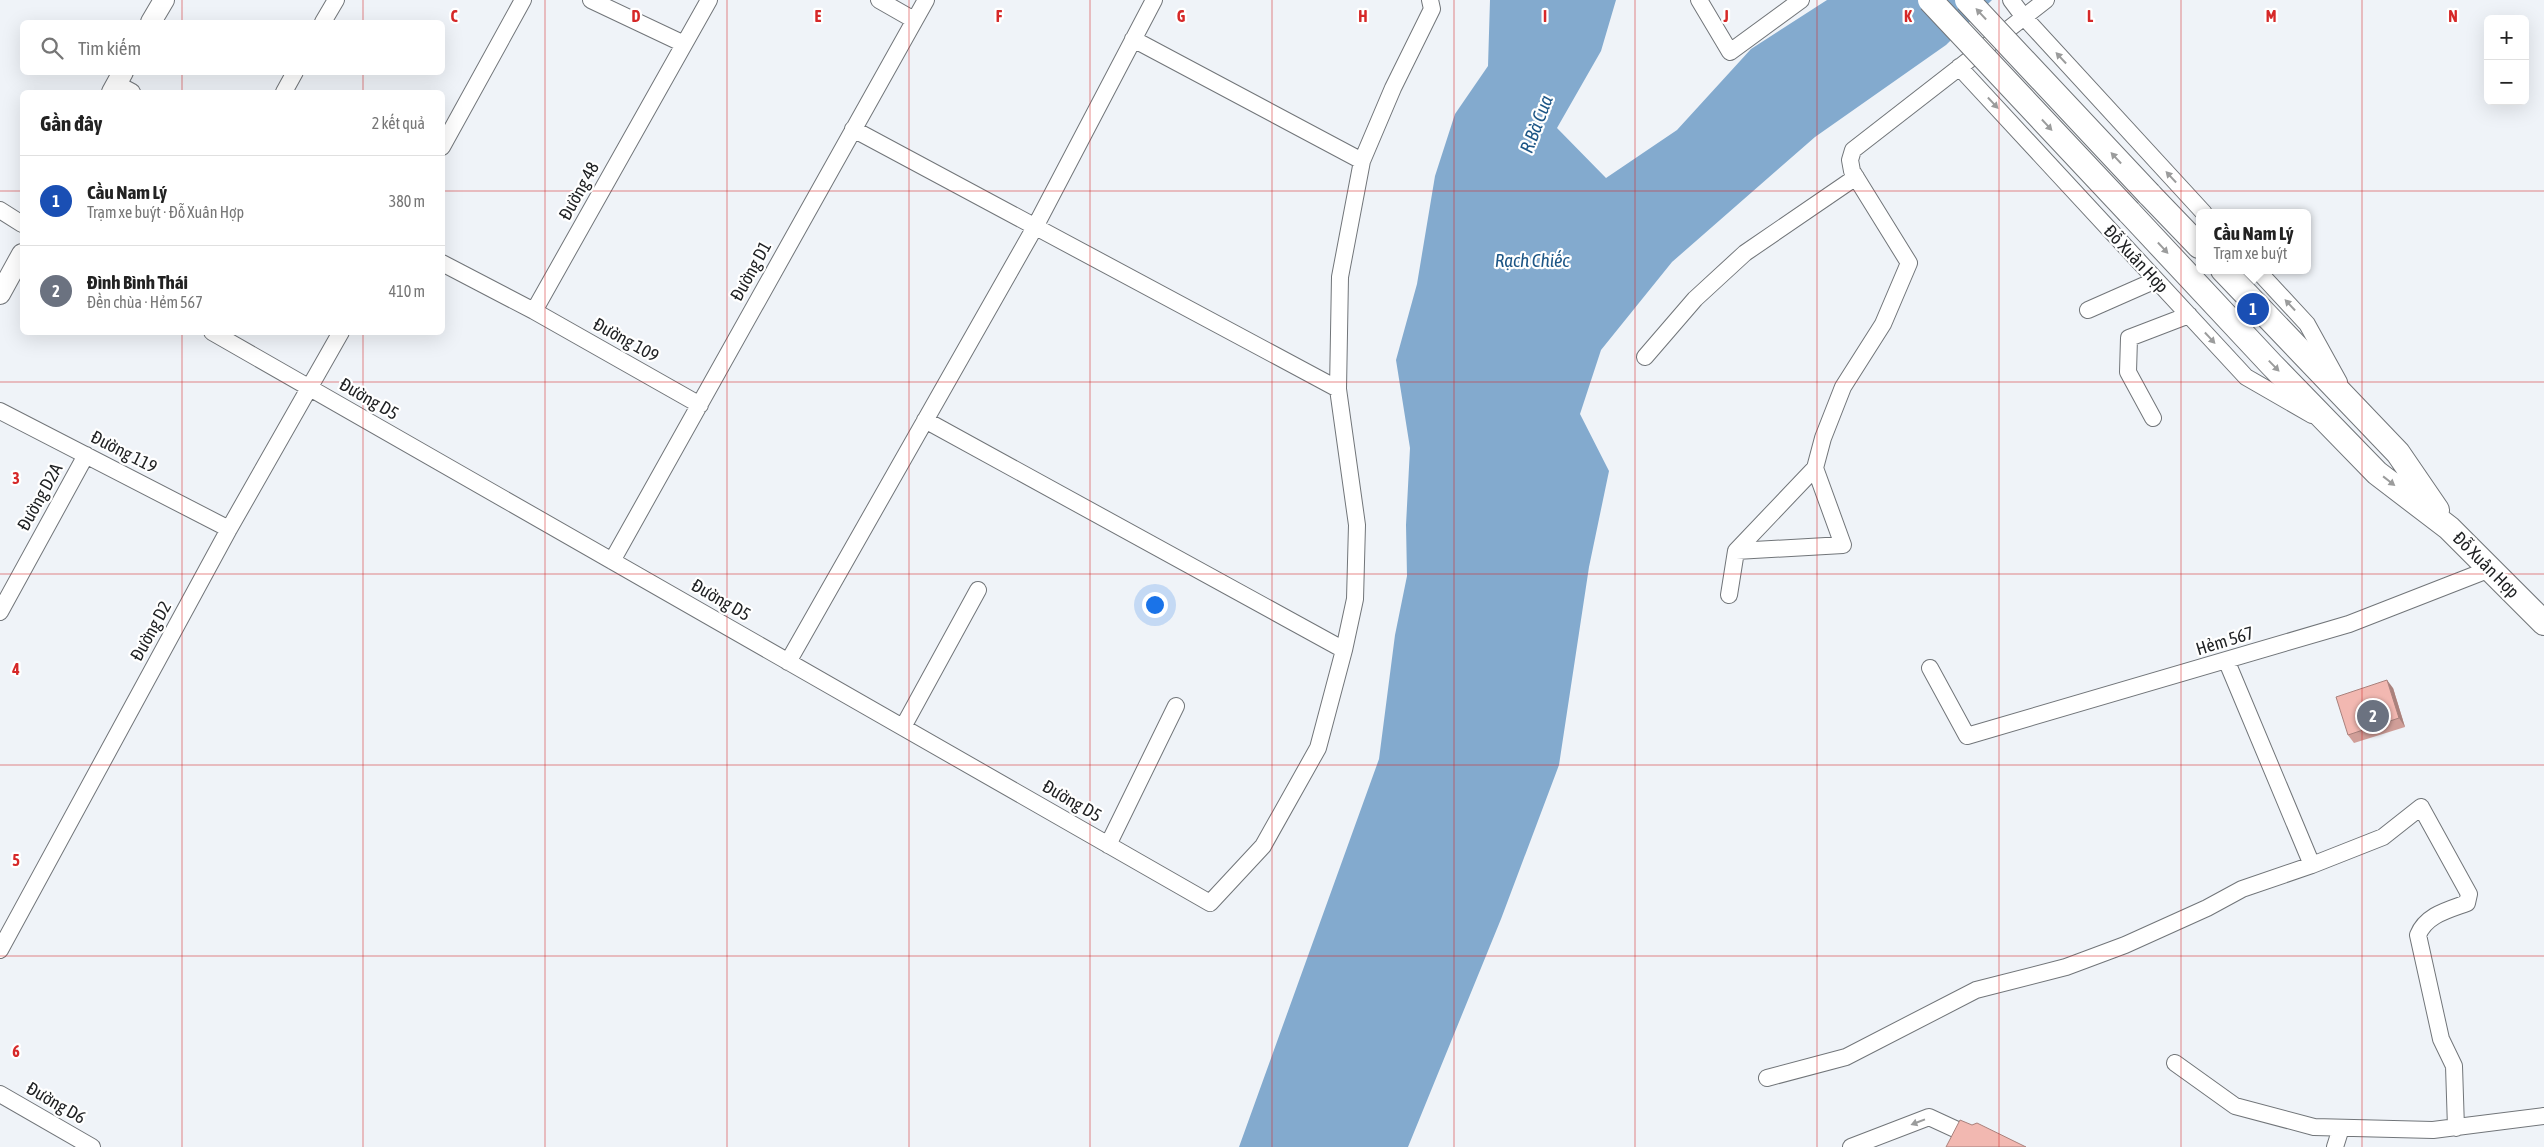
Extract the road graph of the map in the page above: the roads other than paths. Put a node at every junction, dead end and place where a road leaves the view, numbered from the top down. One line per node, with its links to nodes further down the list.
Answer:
1 (164, 0): 17 (street)
2 (336, 0): 18 (street)
3 (523, 0): 26 (street)
4 (591, 0): 21 (street)
5 (709, 0): 21 (street, Đường 48)
6 (879, 0): 19 (street)
7 (926, 0): 19 (street, Đường D1)
8 (1154, 0): 20 (street)
9 (1430, 0): 27 (street)
10 (1699, 0): 11 (street)
11 (1801, 0)
12 (1930, 0): 53 (main road, Đỗ Xuân Hợp, one-way to 53, bridge)
13 (1968, 0): 33 (main road, one-way to 13, bridge)
14 (2011, 0): 16 (street)
15 (2046, 0): 16 (street)
16 (2022, 16): 22 (street); 29 (street, one-way to 16)
17 (152, 20)
18 (324, 20)
19 (914, 20): 25 (street, Đường D1)
20 (1133, 39): 27 (street); 32 (street)
21 (684, 44): 41 (street, Đường 48)
22 (1960, 67): 28 (street); 38 (street, Đỗ Xuân Hợp, one-way to 38)
23 (293, 75): 24 (street)
24 (285, 90)
25 (854, 129): 32 (street); 48 (street, Đường D1)
26 (445, 142)
27 (1362, 161): 47 (street)
28 (1856, 177): 45 (street); 55 (street)
29 (2200, 209)
30 (0, 210): 31 (street)
31 (20, 223)
32 (1036, 227): 47 (street); 52 (street)
33 (2196, 243)
34 (20, 258): 39 (street)
35 (445, 265): 41 (street)
36 (2226, 274): 49 (main road, Đỗ Xuân Hợp)
37 (2261, 274): 49 (street, Đỗ Xuân Hợp, one-way to 37)
38 (2156, 280): 40 (street); 42 (street, Đỗ Xuân Hợp)
39 (0, 294)
40 (2088, 310)
41 (534, 311): 48 (street, Đường 109)
42 (2189, 315): 51 (street); 53 (street, Đỗ Xuân Hợp, one-way to 53)
43 (217, 335): 46 (street, Đường D5)
44 (339, 335): 46 (street, Đường D2)
45 (1645, 357)
46 (310, 389): 57 (street, Đường D2); 59 (street, Đường D5)
47 (1338, 389): 65 (street)
48 (700, 405): 59 (street, Đường D1)
49 (2352, 406): 56 (main road, Đỗ Xuân Hợp)
50 (0, 411): 54 (street, Đường 119)
51 (2153, 418)
52 (925, 420): 65 (street); 66 (street)
53 (2332, 426): 56 (main road, Đỗ Xuân Hợp, one-way to 56)
54 (86, 455): 57 (street, Đường 119); 63 (street, Đường D2A)
55 (1815, 468): 58 (street); 58 (street)
56 (2449, 528): 60 (main road, Đỗ Xuân Hợp)
57 (229, 529): 73 (street, Đường D2)
58 (1736, 551): 62 (street)
59 (612, 561): 66 (street, Đường D5)
60 (2490, 569): 64 (main road, Đỗ Xuân Hợp); 67 (street, Hẻm 567)
61 (978, 590): 70 (street)
62 (1729, 595)
63 (0, 612)
64 (2544, 623)
65 (1344, 650): 71 (street, Đường D5)
66 (788, 662): 70 (street, Đường D5)
67 (2227, 662): 68 (street, Hẻm 567); 72 (street)
68 (1930, 668)
69 (1176, 706): 71 (street)
70 (903, 727): 71 (street, Đường D5)
71 (1108, 845)
72 (2312, 865): 75 (street); 79 (street)
73 (0, 950)
74 (2175, 1063): 78 (street)
75 (1767, 1078)
76 (0, 1094): 80 (street, Đường D6)
77 (2544, 1116): 79 (street)
78 (2341, 1128): 79 (street); 83 (street)
79 (2456, 1128)
80 (84, 1145)
81 (1851, 1147): 82 (street, one-way to 81)
82 (1994, 1147)
83 (2335, 1147)

